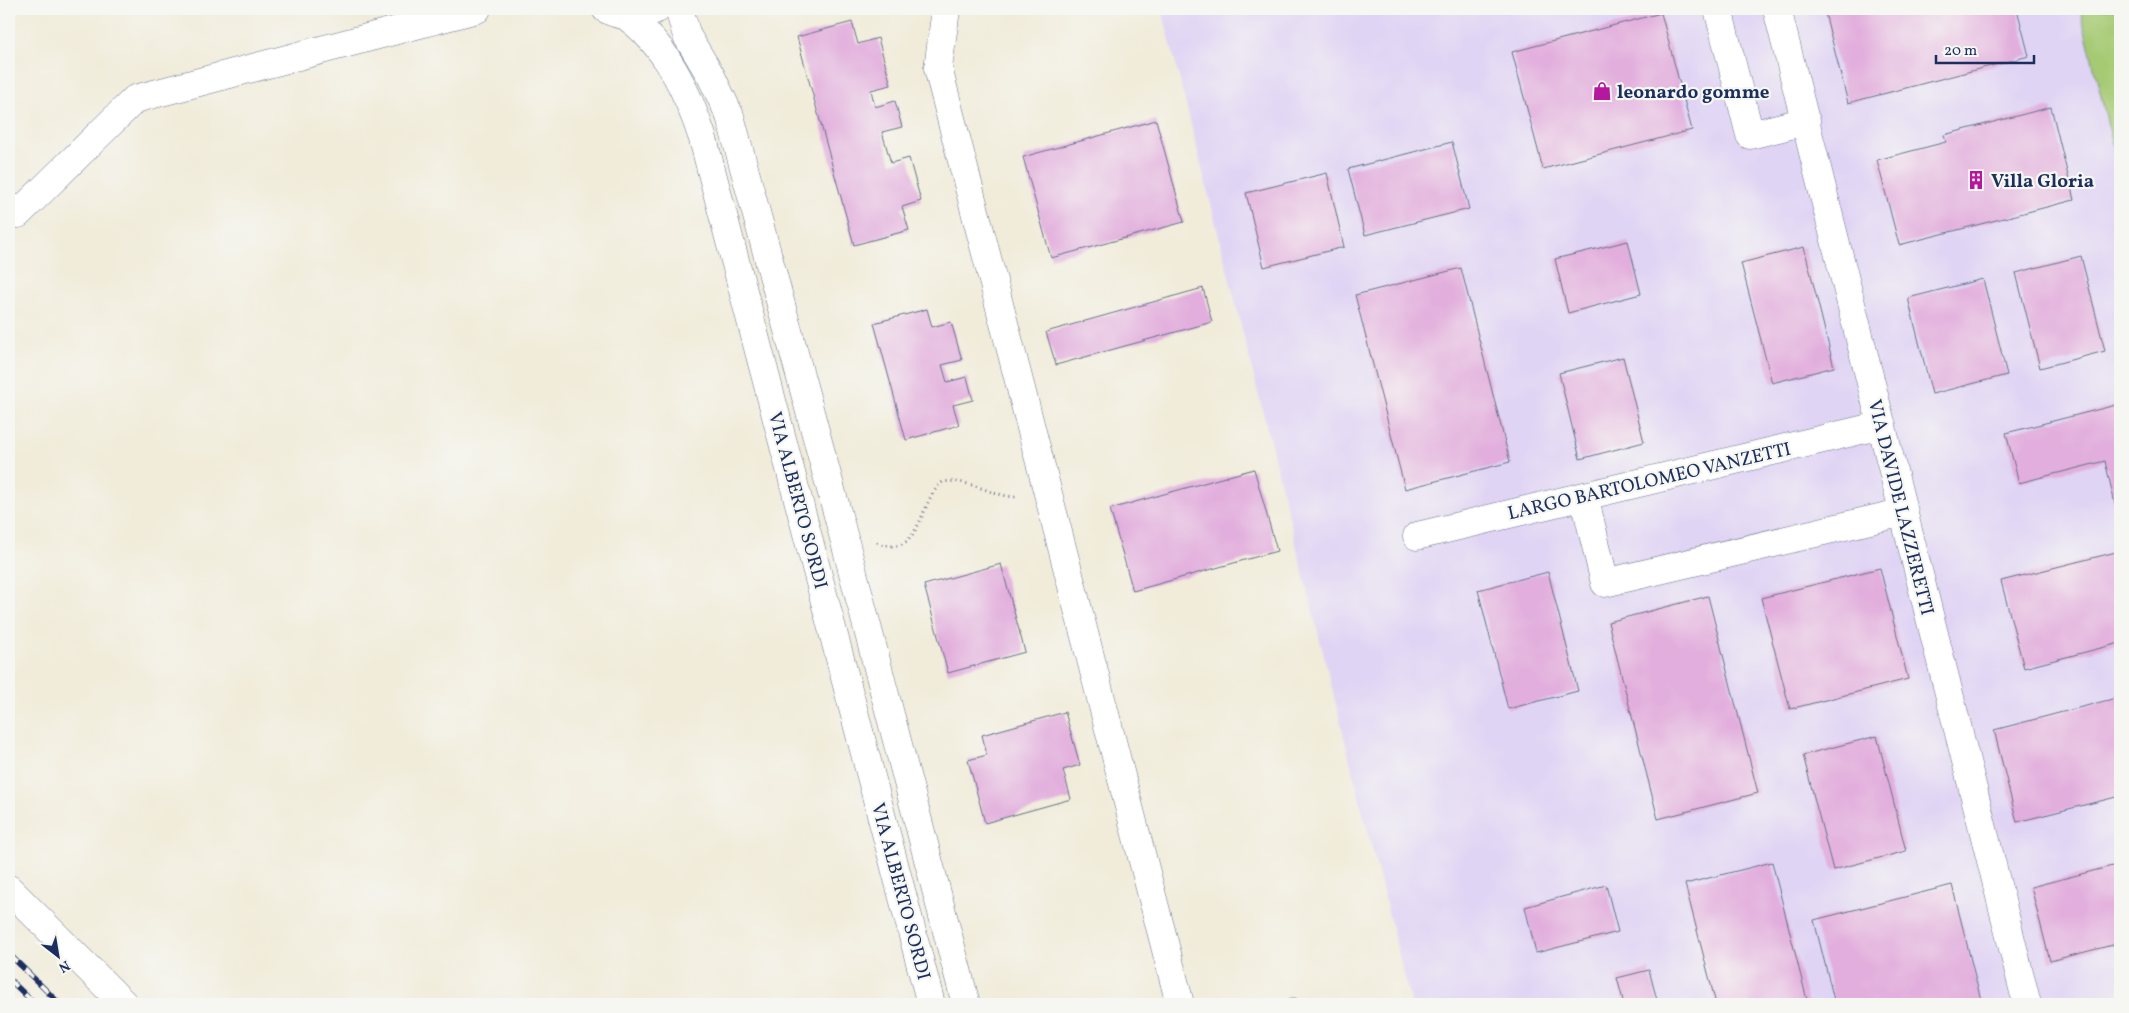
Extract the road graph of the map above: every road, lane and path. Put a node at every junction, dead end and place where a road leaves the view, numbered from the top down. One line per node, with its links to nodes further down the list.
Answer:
1 (477, 9): 9 (street)
2 (657, 9): 7 (street, VIA ALBERTO SORDI)
3 (679, 9): 19 (street, VIA ALBERTO SORDI)
4 (946, 9): 11 (street)
5 (1718, 9): 8 (street)
6 (1778, 9): 8 (street, VIA DAVIDE LAZZERETTI)
7 (616, 12): 18 (street, VIA ALBERTO SORDI)
8 (1806, 121): 10 (street, VIA DAVIDE LAZZERETTI)
9 (9, 206)
10 (1882, 425): 12 (street, LARGO BARTOLOMEO VANZETTI); 13 (street, VIA DAVIDE LAZZERETTI)
11 (1047, 489): 15 (path); 20 (street)
12 (1584, 496): 13 (street); 14 (street, LARGO BARTOLOMEO VANZETTI)
13 (1904, 512): 21 (street, VIA DAVIDE LAZZERETTI)
14 (1417, 536)
15 (872, 537)
16 (9, 889): 17 (street)
17 (124, 1004)
18 (931, 1004)
19 (966, 1004)
20 (1180, 1004)
21 (2027, 1004)

